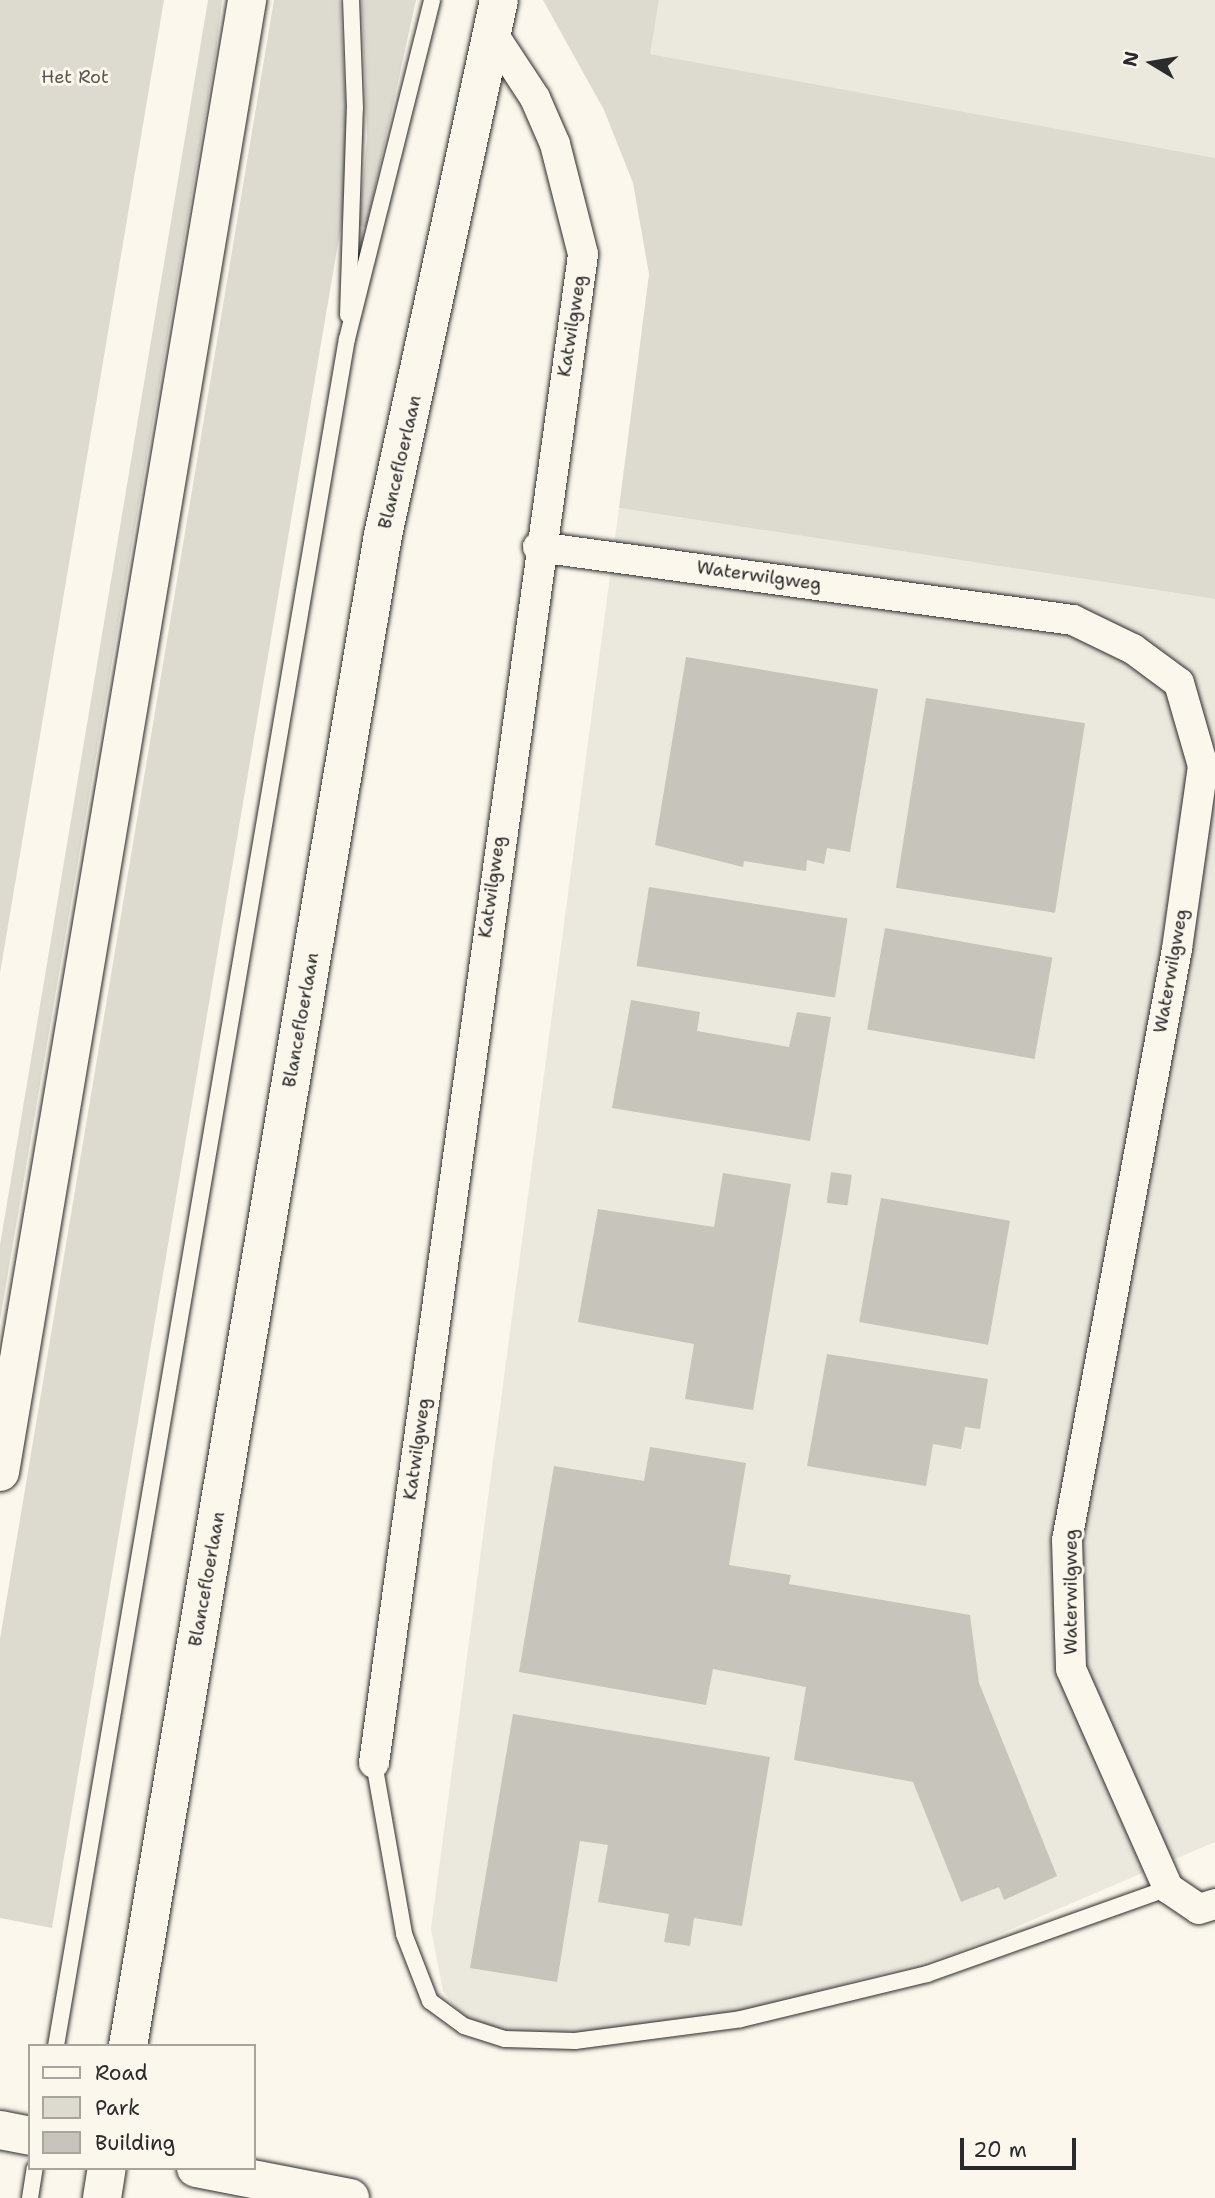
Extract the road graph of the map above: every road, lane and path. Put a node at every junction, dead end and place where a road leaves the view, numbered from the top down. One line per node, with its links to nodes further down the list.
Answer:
1 (247, 0): 7 (main road)
2 (351, 0): 5 (lane)
3 (432, 0): 5 (lane)
4 (495, 16): 6 (street, Katwilgweg); 12 (main road, Blancefloerlaan)
5 (347, 339): 11 (lane)
6 (538, 547): 8 (street, Katwilgweg); 9 (street, Waterwilgweg)
7 (0, 1472)
8 (374, 1763): 9 (lane)
9 (1171, 1892): 10 (street)
10 (1215, 1904)
11 (56, 2044)
12 (128, 2044)
13 (0, 2130): 14 (main road)
14 (28, 2136)
15 (35, 2170): 18 (lane)
16 (107, 2170): 19 (main road)
17 (206, 2170): 20 (main road)
18 (30, 2198)
19 (102, 2198)
20 (350, 2198)

